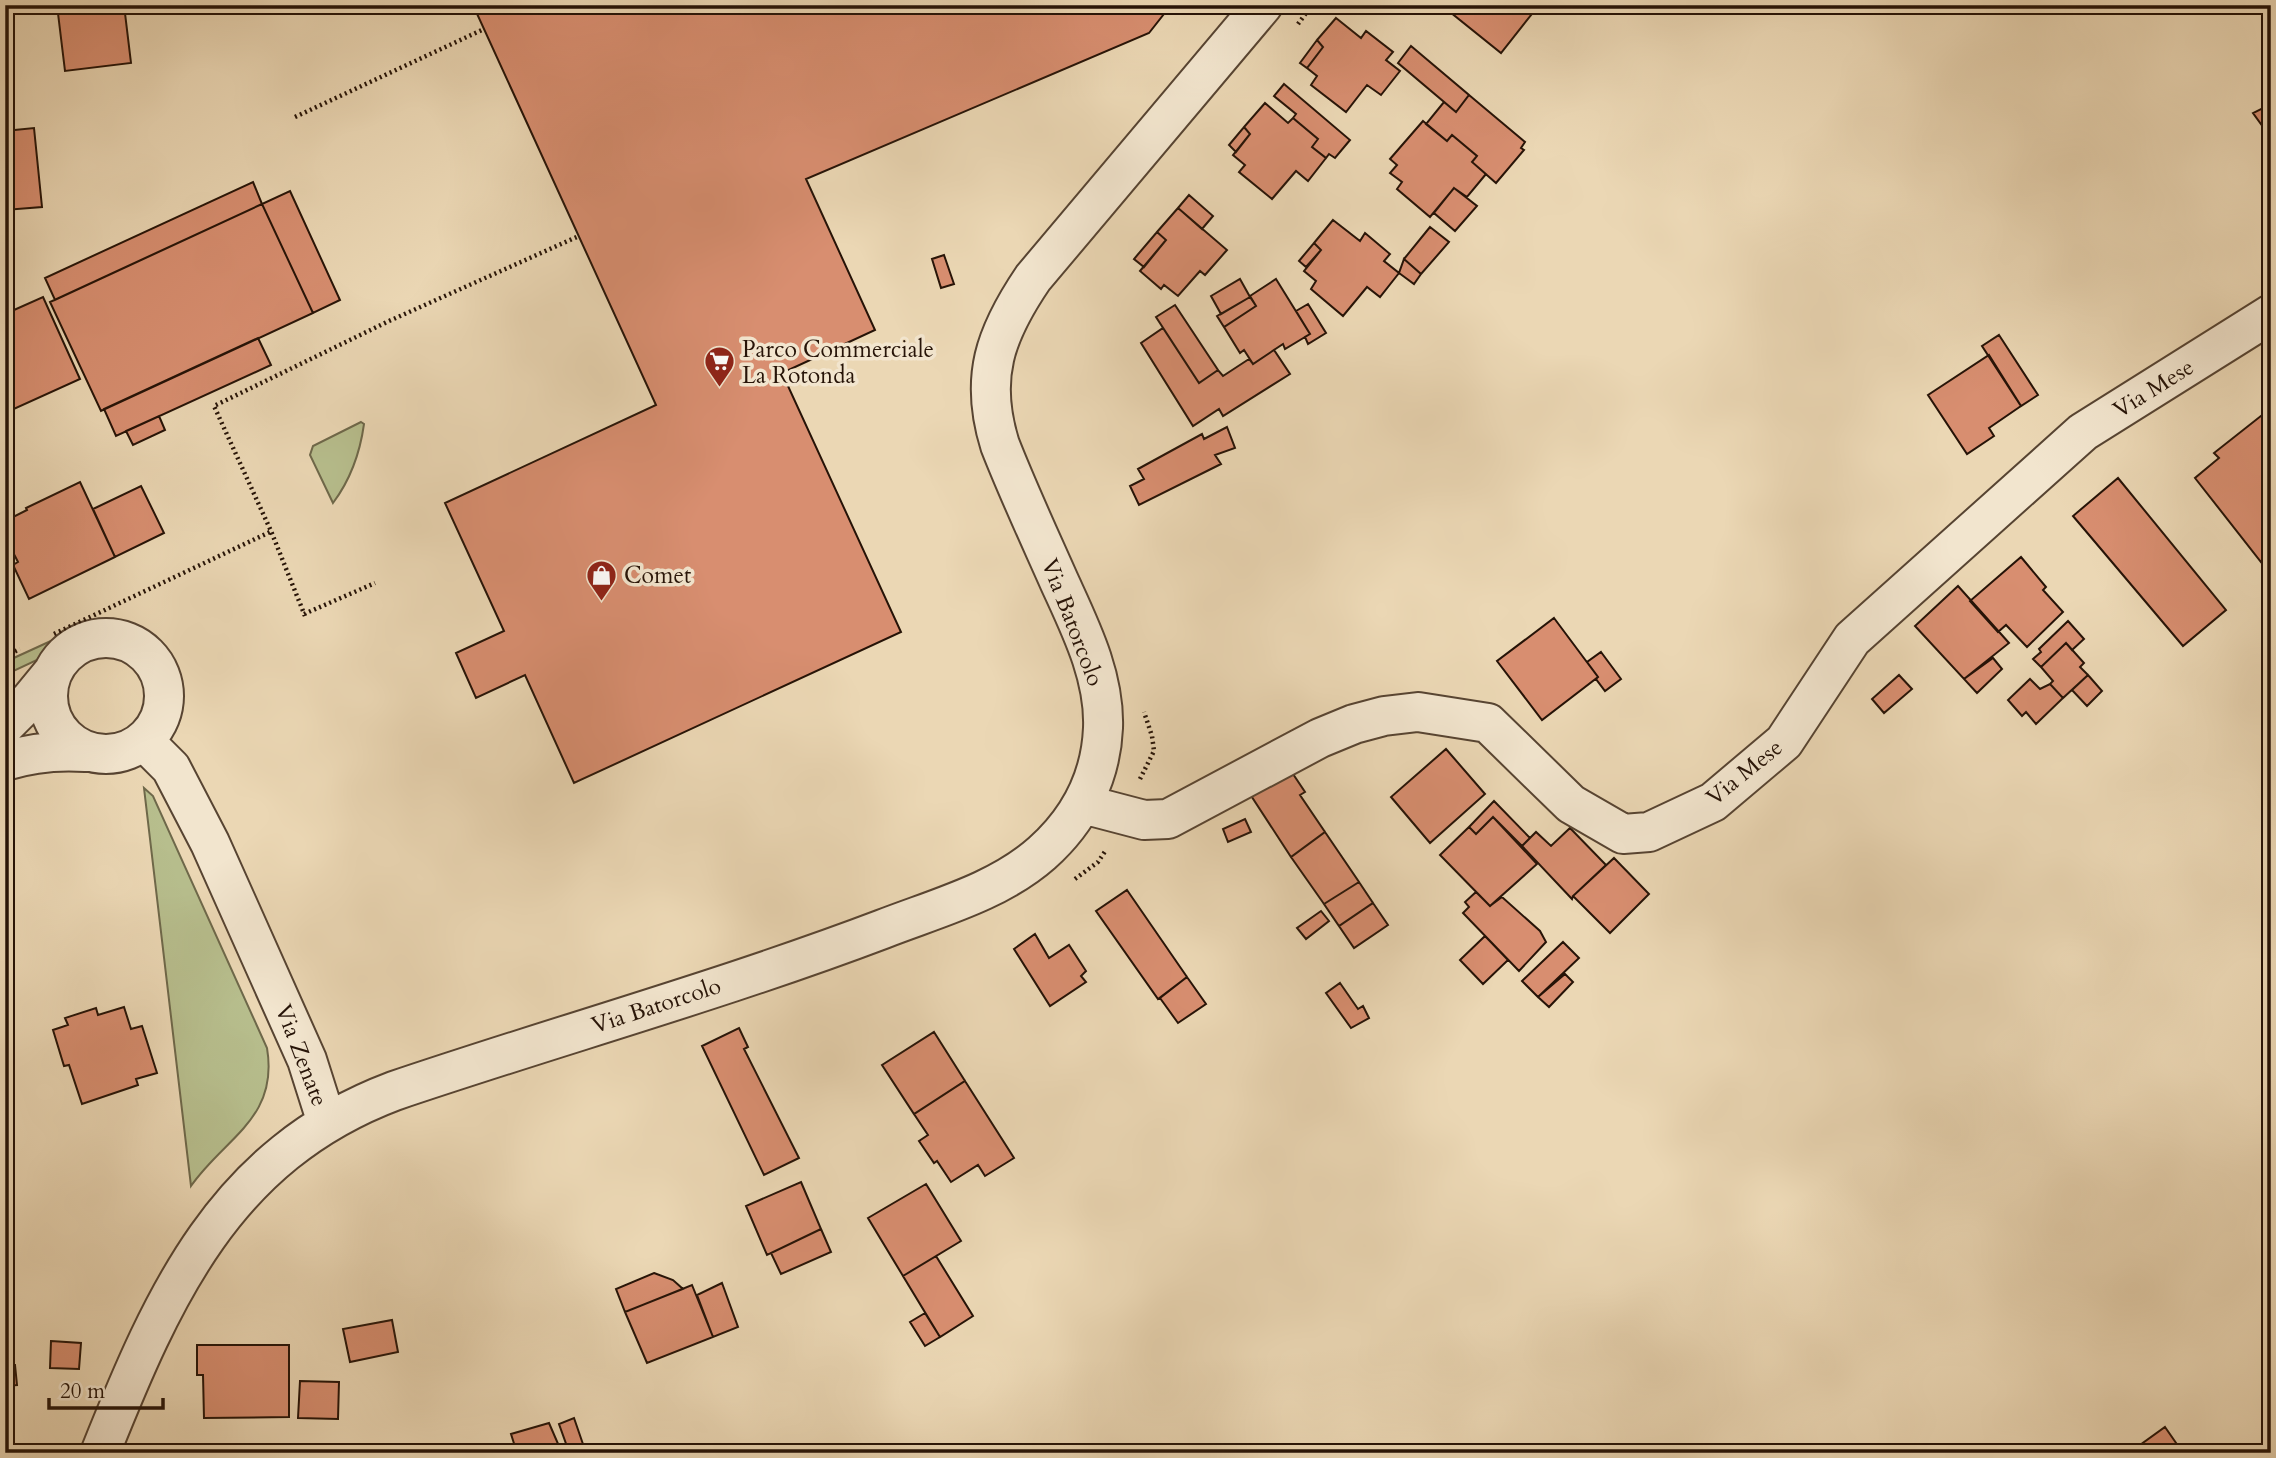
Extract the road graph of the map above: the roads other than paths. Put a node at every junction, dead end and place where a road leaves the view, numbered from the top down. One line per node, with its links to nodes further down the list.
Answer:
1 (1264, 5): 8 (street, Via Batorcolo)
2 (2271, 314): 8 (street, Via Mese)
3 (42, 652): 4 (street); 5 (street); 6 (street)
4 (5, 724)
5 (144, 741): 6 (street); 9 (street, Via Zenate)
6 (86, 752): 7 (street)
7 (5, 761)
8 (1083, 804): 9 (street, Via Batorcolo)
9 (327, 1123): 10 (street, Via Zenate)
10 (100, 1453)

